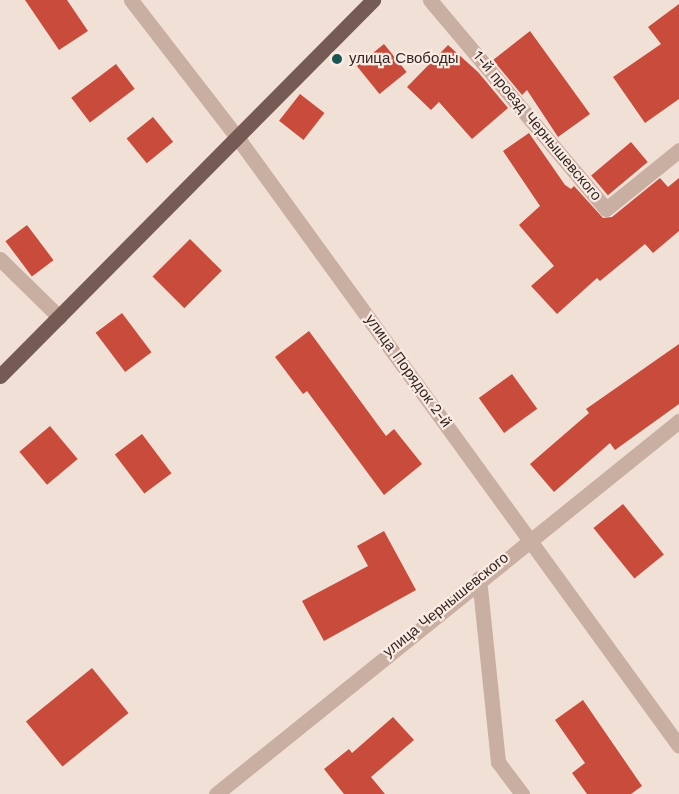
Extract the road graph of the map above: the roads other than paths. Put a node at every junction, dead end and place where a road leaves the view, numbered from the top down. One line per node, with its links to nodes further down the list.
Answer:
1 (131, 0): 4 (street, улица Порядок 2-й)
2 (373, 0): 4 (main road)
3 (430, 0): 5 (street, 1-й проезд Чернышевского)
4 (237, 137): 7 (main road); 10 (street, улица Порядок 2-й)
5 (679, 150)
6 (0, 259): 7 (street)
7 (59, 317): 8 (main road)
8 (0, 376)
9 (679, 420): 10 (street, улица Чернышевского)
10 (529, 538): 11 (street, улица Чернышевского); 12 (street, улица Порядок 2-й)
11 (479, 578): 13 (street); 14 (street, улица Чернышевского)
12 (679, 746)
13 (519, 793)
14 (216, 794)

